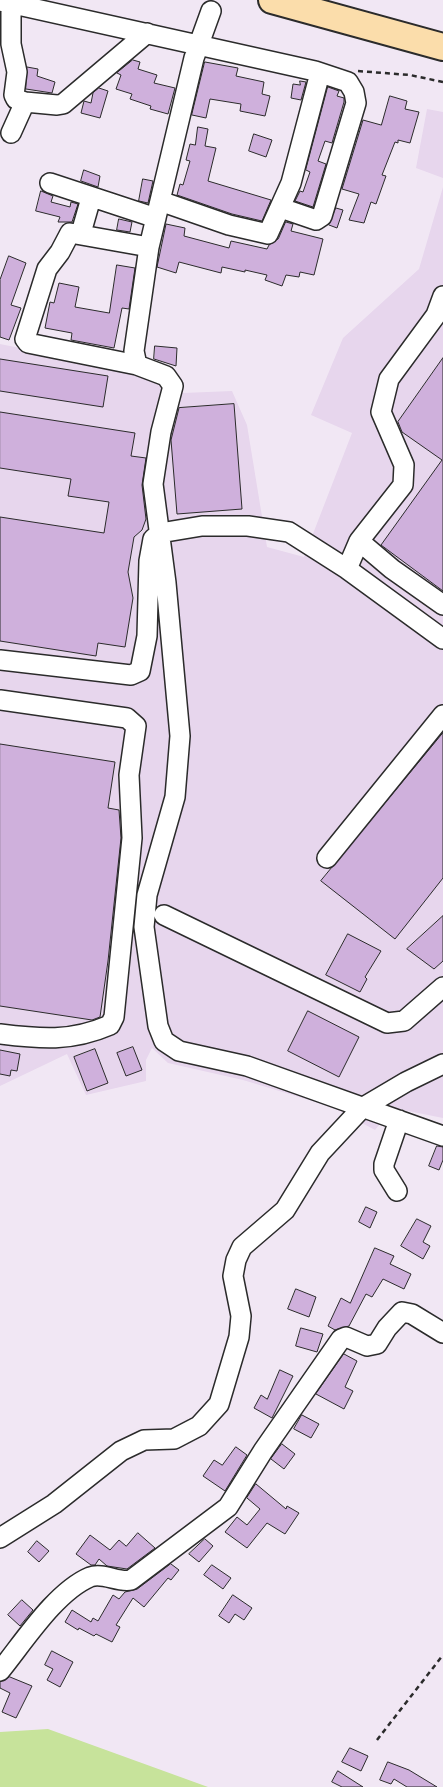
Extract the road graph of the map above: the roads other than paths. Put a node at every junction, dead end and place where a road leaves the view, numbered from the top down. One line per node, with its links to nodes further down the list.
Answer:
1 (274, 0): 4 (highway); 8 (highway)
2 (6, 3): 5 (street); 7 (street)
3 (211, 11): 6 (street)
4 (443, 31)
5 (147, 33): 6 (street); 10 (street)
6 (199, 45): 9 (street); 15 (street)
7 (6, 47): 10 (street)
8 (443, 47)
9 (320, 73): 14 (street); 14 (street)
10 (25, 102): 11 (street)
11 (10, 133)
12 (50, 183): 13 (street)
13 (91, 198): 15 (street); 16 (street)
14 (281, 208): 15 (street)
15 (158, 209): 17 (street)
16 (81, 233): 17 (street); 19 (street)
17 (149, 247): 19 (street)
18 (443, 296): 21 (street)
19 (138, 365): 20 (street)
20 (160, 533): 22 (street); 25 (street); 33 (street)
21 (359, 541): 22 (street); 23 (street)
22 (347, 569): 24 (street)
23 (443, 605)
24 (443, 639)
25 (0, 660)
26 (0, 700): 31 (street)
27 (443, 715): 28 (street)
28 (327, 858)
29 (164, 915): 30 (street)
30 (443, 987)
31 (0, 1034)
32 (443, 1064): 33 (street)
33 (362, 1108): 34 (street); 38 (street)
34 (399, 1120): 35 (street); 36 (street)
35 (443, 1136)
36 (397, 1191)
37 (443, 1332): 39 (street)
38 (0, 1538)
39 (0, 1671)

